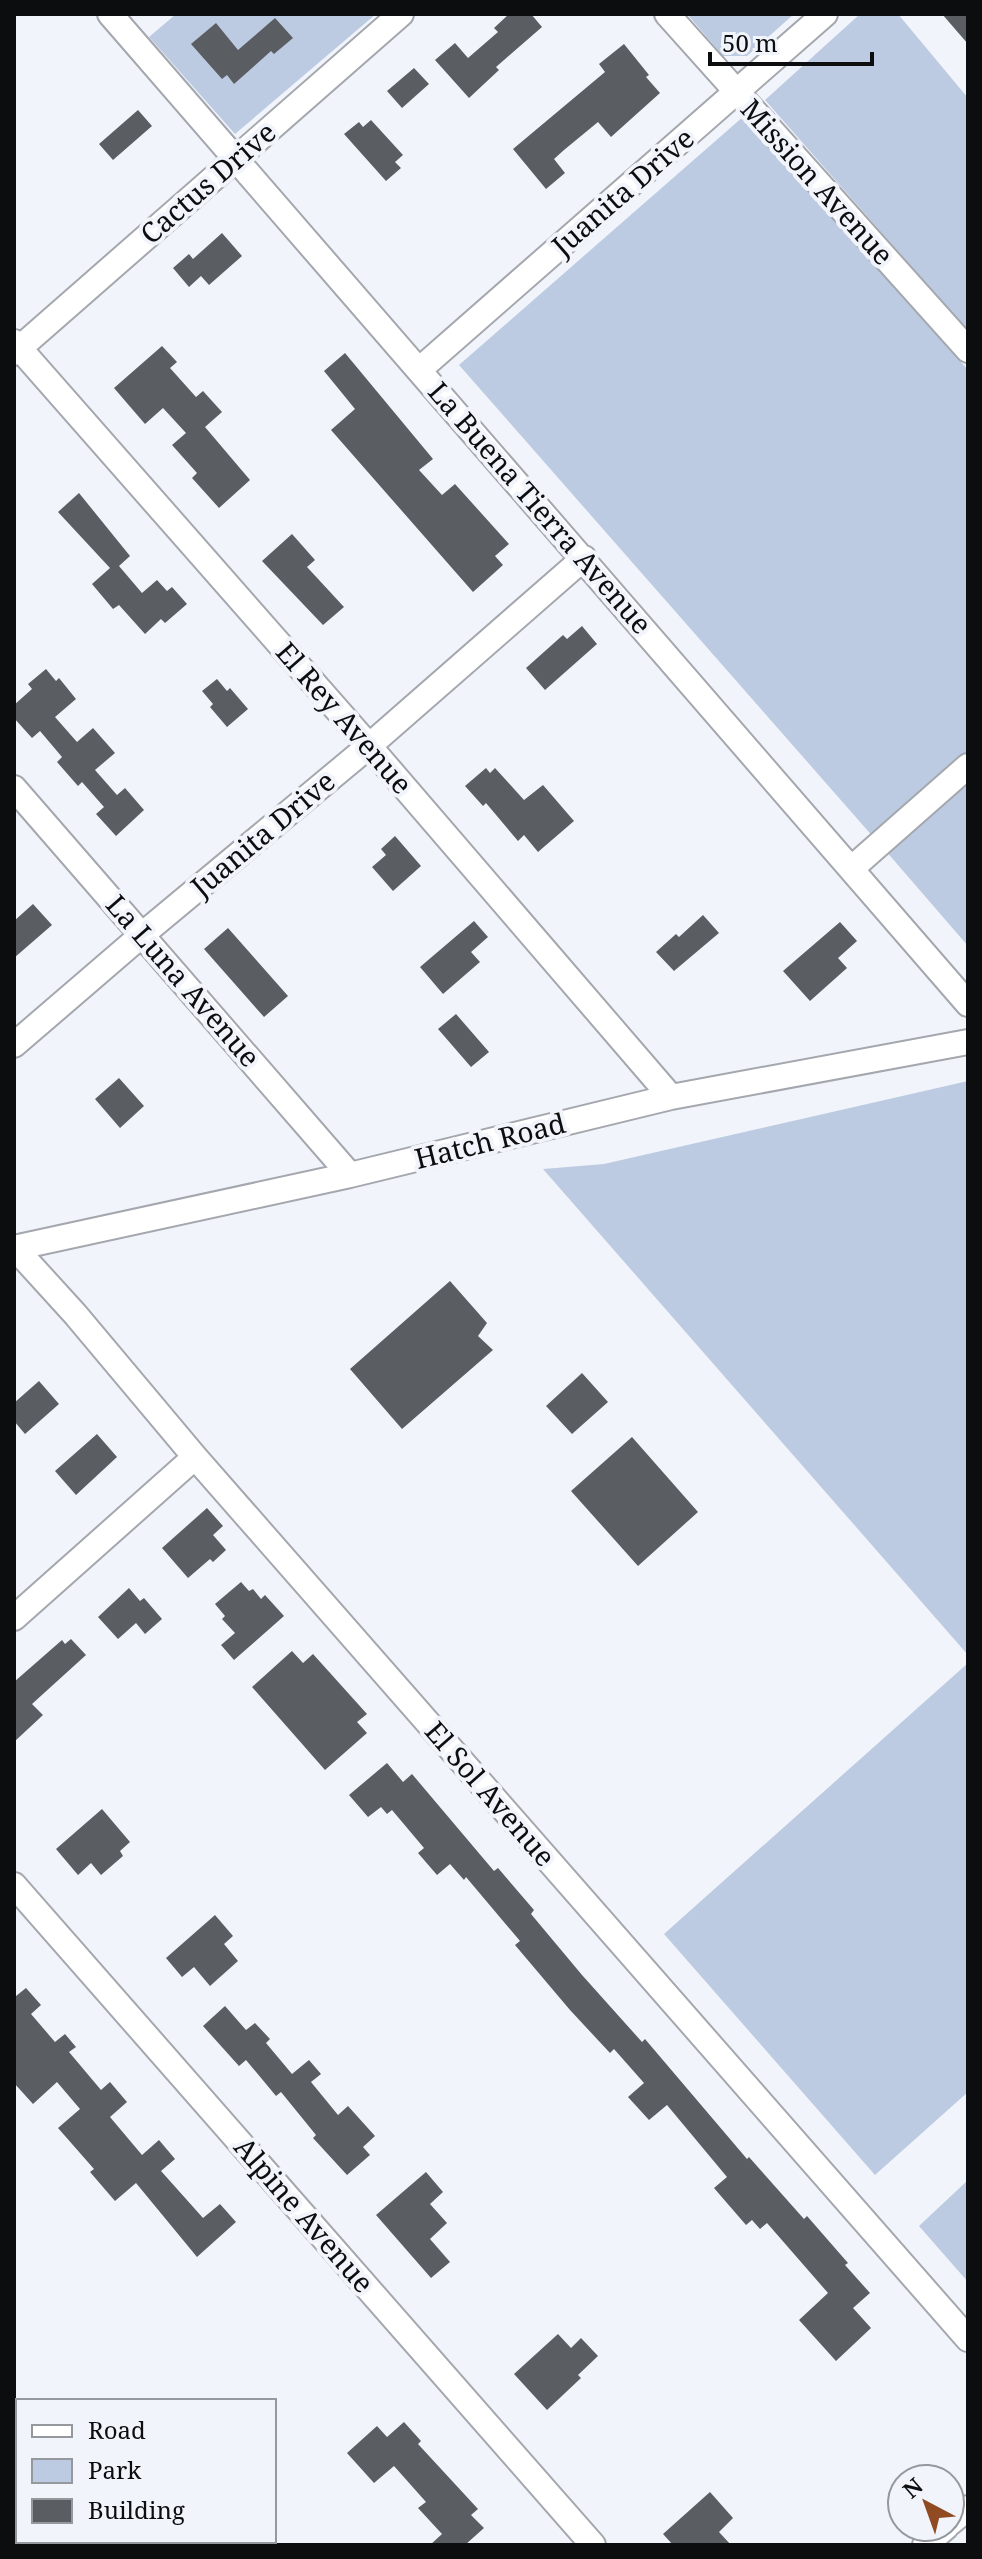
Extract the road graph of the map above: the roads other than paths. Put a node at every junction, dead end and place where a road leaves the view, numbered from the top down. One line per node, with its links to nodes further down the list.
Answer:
1 (110, 14): 6 (street, La Buena Tierra Avenue)
2 (401, 14): 6 (street, Cactus Drive)
3 (667, 14): 5 (street, Mission Avenue)
4 (825, 14): 5 (street, Juanita Drive)
5 (737, 92): 8 (street, Mission Avenue); 9 (street, Juanita Drive)
6 (236, 159): 7 (street, Cactus Drive); 9 (street, La Buena Tierra Avenue)
7 (16, 347): 11 (street, El Rey Avenue)
8 (968, 350)
9 (419, 370): 10 (street, La Buena Tierra Avenue)
10 (584, 558): 11 (street, Juanita Drive); 14 (street, La Buena Tierra Avenue)
11 (369, 746): 15 (street, Juanita Drive); 19 (street, El Rey Avenue)
12 (968, 766): 14 (street)
13 (14, 788): 15 (street, La Luna Avenue)
14 (851, 869): 16 (street, La Buena Tierra Avenue)
15 (143, 934): 18 (street, Juanita Drive); 20 (street, La Luna Avenue)
16 (968, 1004)
17 (968, 1042): 19 (street, Hatch Road)
18 (14, 1045)
19 (671, 1097): 20 (street, Hatch Road)
20 (350, 1175): 21 (street, Hatch Road)
21 (14, 1248): 22 (street, El Sol Avenue)
22 (195, 1457): 23 (street); 25 (street, El Sol Avenue)
23 (14, 1618)
24 (14, 1885): 26 (street, Alpine Avenue)
25 (968, 2339)
26 (593, 2545)

